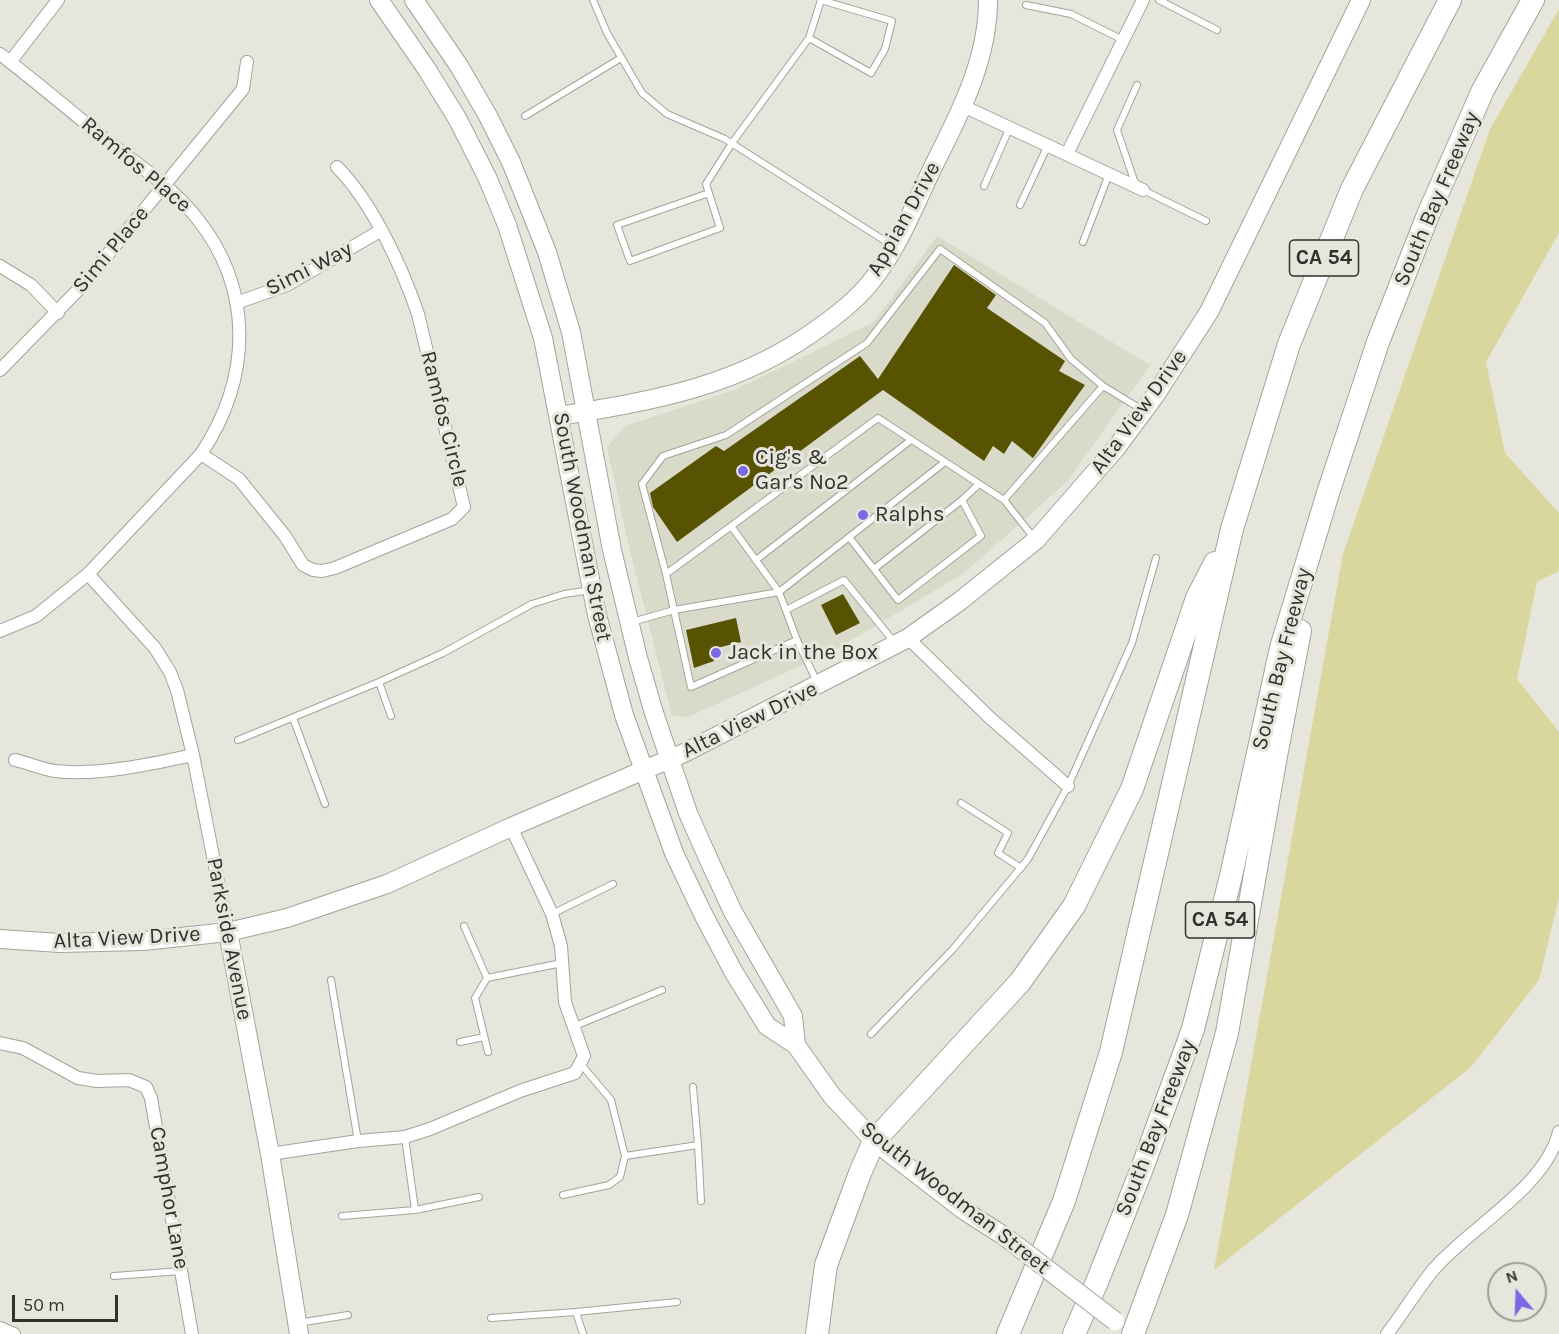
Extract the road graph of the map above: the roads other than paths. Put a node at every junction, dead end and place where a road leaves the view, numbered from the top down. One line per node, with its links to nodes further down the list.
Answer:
1 (58, 0): 16 (street)
2 (379, 0): 44 (main road, South Woodman Street)
3 (414, 0): 42 (main road, South Woodman Street)
4 (593, 0): 17 (lane)
5 (821, 0): 14 (lane); 14 (lane)
6 (988, 0): 20 (main road, Appian Drive)
7 (1143, 0): 15 (street)
8 (1159, 0): 13 (lane)
9 (1361, 0): 43 (main road, Alta View Drive)
10 (1450, 0): 53 (highway, CA 54)
11 (1533, 0): 49 (highway, South Bay Freeway / CA 54)
12 (1026, 4): 15 (lane)
13 (1217, 30)
14 (809, 38): 23 (lane)
15 (1124, 40): 25 (street)
16 (5, 58): 28 (street, Ramfos Place)
17 (621, 58): 21 (lane); 23 (lane)
18 (246, 62): 28 (street, Simi Place)
19 (1137, 85): 30 (lane)
20 (963, 106): 22 (street); 36 (main road, Appian Drive)
21 (525, 116)
22 (1010, 126): 24 (street); 29 (lane)
23 (732, 143): 31 (lane); 36 (lane)
24 (1048, 145): 25 (street); 32 (lane)
25 (1067, 154): 27 (street)
26 (337, 167): 34 (street, Ramfos Circle)
27 (1109, 174): 30 (street); 35 (lane)
28 (164, 186): 38 (street, Ramfos Place); 39 (street, Simi Place)
29 (984, 186)
30 (1140, 188): 33 (lane)
31 (709, 193): 31 (lane)
32 (1020, 205)
33 (1206, 221)
34 (380, 231): 38 (street, Simi Way); 46 (street, Ramfos Circle)
35 (1083, 242)
36 (894, 246): 42 (main road, Appian Drive)
37 (0, 266): 39 (street)
38 (236, 303): 46 (street, Ramfos Place)
39 (58, 313): 40 (street, Simi Place)
40 (0, 370)
41 (1102, 386): 43 (lane); 51 (lane); 60 (lane)
42 (587, 411): 44 (main road, Appian Drive); 65 (main road, South Woodman Street)
43 (1144, 411): 55 (main road, Alta View Drive)
44 (559, 416): 61 (main road, South Woodman Street)
45 (911, 440): 47 (lane); 52 (lane); 57 (lane)
46 (201, 454): 59 (street, Ramfos Place)
47 (945, 462): 48 (lane); 54 (lane)
48 (979, 484): 50 (lane); 51 (lane)
49 (1328, 493): 126 (highway, South Bay Freeway / CA 54); 127 (highway)
50 (962, 500): 58 (lane); 58 (lane)
51 (1004, 500): 55 (lane)
52 (731, 526): 57 (lane); 60 (lane)
53 (1232, 529): 104 (highway); 125 (highway, CA 54)
54 (849, 537): 58 (lane); 62 (lane)
55 (1036, 540): 68 (main road, Alta View Drive)
56 (1156, 558): 78 (lane)
57 (756, 560): 62 (lane)
58 (874, 569)
59 (88, 574): 66 (street, Ramfos Place); 74 (street, Parkside Avenue)
60 (666, 574): 63 (lane)
61 (592, 590): 69 (lane); 77 (main road, South Woodman Street)
62 (779, 592): 63 (lane); 64 (lane)
63 (674, 610): 65 (lane); 67 (lane)
64 (786, 610): 67 (lane); 68 (lane)
65 (629, 623): 76 (main road, South Woodman Street)
66 (0, 631)
67 (797, 640): 70 (lane)
68 (902, 641): 70 (main road, Alta View Drive); 78 (street)
69 (379, 682): 71 (lane); 72 (lane)
70 (819, 686): 76 (main road, Alta View Drive)
71 (391, 716)
72 (293, 718): 73 (lane); 80 (lane)
73 (238, 740)
74 (193, 755): 75 (street); 86 (street, Parkside Avenue)
75 (15, 760)
76 (669, 760): 77 (main road, Alta View Drive); 97 (main road, South Woodman Street)
77 (643, 772): 81 (main road, Alta View Drive); 97 (main road, South Woodman Street)
78 (1068, 786): 82 (lane)
79 (961, 803): 82 (lane)
80 (325, 804)
81 (511, 827): 84 (street); 86 (main road, Alta View Drive)
82 (1021, 868): 93 (lane)
83 (613, 884): 84 (lane)
84 (552, 914): 88 (street)
85 (464, 926): 89 (lane)
86 (228, 932): 87 (main road, Alta View Drive); 106 (main road, Parkside Avenue)
87 (0, 939)
88 (562, 963): 89 (lane); 92 (street)
89 (487, 978): 94 (lane)
90 (331, 980): 103 (lane)
91 (662, 990): 92 (lane)
92 (575, 1026): 99 (street)
93 (871, 1034)
94 (484, 1037): 95 (lane); 98 (lane)
95 (460, 1042)
96 (0, 1043): 113 (street, Camphor Lane)
97 (796, 1045): 104 (main road, South Woodman Street)
98 (488, 1052)
99 (580, 1063): 102 (street); 107 (lane)
100 (693, 1087): 105 (lane)
101 (1559, 1132): 128 (street)
102 (405, 1137): 103 (street); 111 (lane)
103 (358, 1141): 106 (street)
104 (874, 1141): 124 (highway); 127 (main road, South Woodman Street, bridge)
105 (698, 1145): 107 (lane); 110 (lane)
106 (270, 1154): 120 (main road, Parkside Avenue)
107 (625, 1156): 108 (lane)
108 (563, 1195)
109 (479, 1197): 111 (lane)
110 (701, 1201)
111 (415, 1210): 112 (lane)
112 (342, 1216)
113 (181, 1271): 114 (lane); 122 (street, Camphor Lane)
114 (114, 1276)
115 (677, 1302): 116 (lane)
116 (576, 1312): 118 (lane); 123 (lane)
117 (348, 1315): 120 (lane)
118 (491, 1318)
119 (0, 1328): 121 (street)
120 (298, 1328)
121 (14, 1334)
122 (192, 1334)
123 (583, 1334)
124 (817, 1334)
125 (1008, 1334)
126 (1074, 1334)
127 (1133, 1334)
128 (1388, 1334)

